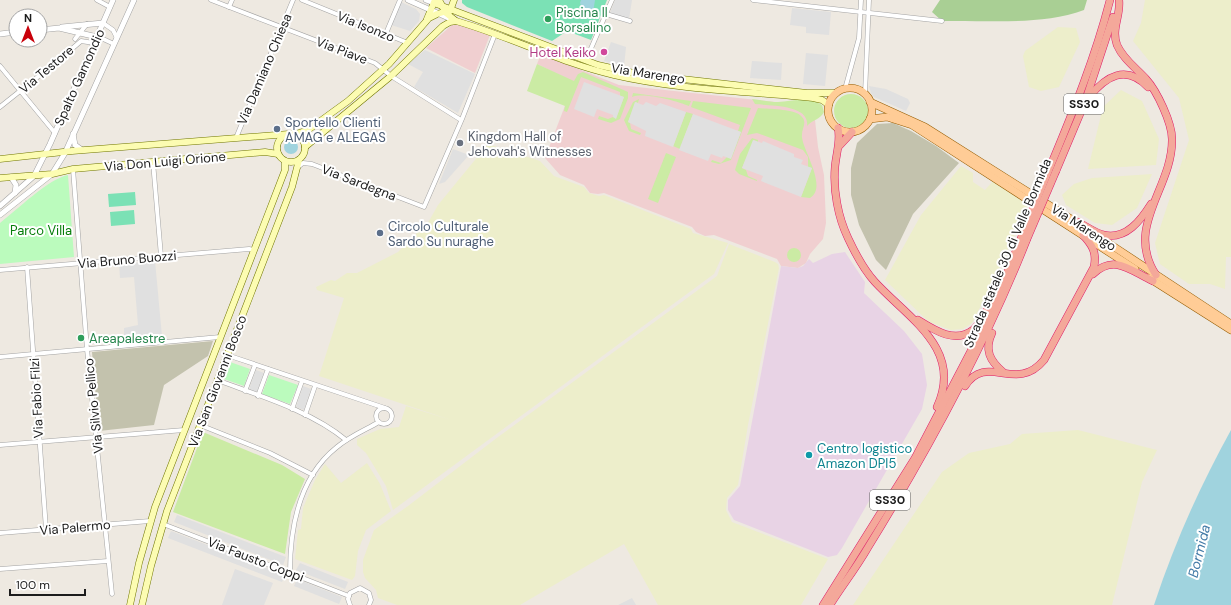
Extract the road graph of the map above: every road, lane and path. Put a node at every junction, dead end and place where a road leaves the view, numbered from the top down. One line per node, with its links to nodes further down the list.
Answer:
1 (97, 0): 18 (street)
2 (113, 0): 18 (street, Spalto Gamondio)
3 (134, 0): 43 (street, Spalto Gamondio)
4 (211, 0): 20 (street, Via Piave)
5 (232, 0): 20 (street)
6 (293, 0): 32 (street, Via Damiano Chiesa)
7 (302, 0): 40 (street, Via Isonzo)
8 (400, 0): 40 (street)
9 (408, 0): 19 (street)
10 (426, 0): 21 (street)
11 (454, 0): 21 (main road); 23 (main road)
12 (612, 0): 24 (street)
13 (754, 0): 22 (street)
14 (861, 0): 22 (street)
15 (869, 0): 25 (street)
16 (1110, 0): 29 (highway, Strada statale 30 di Valle Bormida / SS30)
17 (1118, 0): 29 (highway, Strada statale 30 di Valle Bormida / SS30)
18 (110, 6): 30 (street, Spalto Gamondio)
19 (420, 6): 21 (street); 37 (street)
20 (229, 7): 32 (street, Via Piave)
21 (442, 9): 23 (main road, Via Marengo); 26 (main road); 33 (main road); 37 (main road); 37 (main road)
22 (860, 12): 25 (street); 53 (street)
23 (464, 13): 49 (main road, Via Marengo)
24 (606, 14): 27 (street); 49 (street)
25 (868, 14): 28 (street); 57 (street)
26 (456, 21): 33 (main road, Via San Giovanni Bosco); 39 (main road)
27 (630, 21)
28 (942, 21)
29 (1111, 22): 41 (highway, Strada statale 30 di Valle Bormida / SS30); 54 (highway)
30 (103, 23): 31 (street); 42 (street, Spalto Gamondio); 43 (street)
31 (86, 24): 34 (street); 38 (street)
32 (282, 27): 51 (street, Via Piave); 69 (street, Via Damiano Chiesa)
33 (442, 27): 52 (main road, Via San Giovanni Bosco)
34 (59, 28): 35 (street); 36 (street)
35 (48, 29)
36 (73, 31): 38 (street); 44 (street)
37 (418, 32): 46 (main road)
38 (81, 33): 42 (street); 44 (street)
39 (495, 34): 60 (main road); 63 (street)
40 (389, 35): 46 (street, Via Isonzo)
41 (1104, 36): 59 (highway, Strada statale 30 di Valle Bormida / SS30); 81 (highway, Strada statale 30 di Valle Bormida / SS30)
42 (99, 38): 45 (street, Spalto Gamondio); 47 (street)
43 (117, 38): 47 (street, Spalto Gamondio)
44 (75, 39): 48 (street)
45 (94, 43): 48 (street, Via Testore); 66 (street, Spalto Gamondio)
46 (408, 43): 51 (main road)
47 (114, 44): 67 (street, Spalto Gamondio)
48 (72, 47): 55 (street, Via Testore)
49 (586, 60): 56 (main road, Via Marengo)
50 (0, 66): 55 (street)
51 (383, 70): 52 (street, Via Piave); 68 (main road)
52 (391, 76): 63 (street, Via Piave); 70 (main road, Via San Giovanni Bosco)
53 (845, 89): 56 (main road); 57 (main road)
54 (1153, 90): 59 (highway); 88 (highway)
55 (20, 91): 61 (street, Via Testore); 66 (street)
56 (836, 93): 60 (main road)
57 (865, 94): 58 (main road)
58 (870, 102): 62 (main road); 91 (main road, Via Marengo)
59 (1085, 102): 81 (highway, Strada statale 30 di Valle Bormida / SS30)
60 (829, 105): 64 (main road)
61 (0, 107)
62 (870, 119): 65 (main road); 92 (main road, Via Marengo)
63 (462, 120): 82 (street, Via Sardegna)
64 (838, 128): 65 (main road); 71 (highway)
65 (852, 132): 71 (highway)
66 (55, 133): 74 (street, Spalto Gamondio)
67 (73, 133): 72 (street); 73 (street, Spalto Gamondio)
68 (292, 134): 69 (main road, Via Don Luigi Orione); 70 (main road); 75 (main road)
69 (236, 138): 72 (main road, Via Don Luigi Orione)
70 (305, 146): 77 (main road, Via San Giovanni Bosco)
71 (839, 146): 103 (highway)
72 (83, 151): 73 (main road, Via Don Luigi Orione)
73 (65, 153): 74 (main road); 83 (street, Spalto Gamondio)
74 (45, 154): 76 (main road); 84 (street, Spalto Gamondio)
75 (278, 154): 78 (main road); 79 (main road, Via Don Luigi Orione)
76 (0, 159)
77 (299, 160): 78 (main road); 82 (main road, Via San Giovanni Bosco)
78 (285, 161): 94 (main road, Via San Giovanni Bosco)
79 (154, 162): 80 (main road, Via Don Luigi Orione); 96 (street)
80 (73, 169): 83 (main road, Via Don Luigi Orione); 97 (street, Via Silvio Pellico)
81 (1053, 169): 93 (highway, Strada statale 30 di Valle Bormida / SS30, bridge)
82 (296, 170): 95 (main road, Via San Giovanni Bosco)
83 (52, 174): 84 (main road); 90 (street, Spalto Gamondio)
84 (34, 176): 85 (main road); 87 (street)
85 (11, 177): 86 (main road); 87 (street)
86 (0, 178)
87 (15, 193): 89 (street)
88 (1155, 199): 91 (highway); 101 (highway)
89 (0, 206)
90 (0, 215)
91 (1078, 222): 101 (main road, Via Marengo)
92 (1083, 235): 100 (highway); 101 (main road, Via Marengo)
93 (1024, 237): 102 (highway, Strada statale 30 di Valle Bormida / SS30); 104 (highway, Strada statale 30 di Valle Bormida / SS30)
94 (254, 250): 95 (main road); 96 (street, Via Bruno Buozzi); 107 (main road, Via San Giovanni Bosco)
95 (267, 251): 108 (main road, Via San Giovanni Bosco)
96 (161, 256): 97 (street, Via Bruno Buozzi)
97 (80, 263): 98 (street, Via Bruno Buozzi); 109 (street, Via Silvio Pellico)
98 (27, 267): 99 (street, Via Bruno Buozzi); 110 (street, Via Fabio Filzi)
99 (0, 270)
100 (1090, 277): 101 (highway); 115 (highway)
101 (1155, 278): 105 (main road, Via Marengo); 106 (main road, Via Marengo)
102 (998, 296): 103 (highway); 131 (highway, Strada statale 30 di Valle Bormida / SS30)
103 (911, 315): 131 (highway)
104 (992, 324): 115 (highway); 120 (highway, Strada statale 30 di Valle Bormida / SS30)
105 (1231, 324)
106 (1231, 330)
107 (220, 336): 108 (main road); 109 (street); 129 (main road, Via San Giovanni Bosco)
108 (232, 341): 111 (main road, Via San Giovanni Bosco)
109 (87, 349): 110 (street); 132 (street, Via Silvio Pellico)
110 (34, 354): 112 (street); 134 (street, Via Fabio Filzi)
111 (227, 355): 113 (street); 116 (main road, Via San Giovanni Bosco)
112 (0, 357)
113 (256, 365): 114 (street); 119 (street)
114 (268, 369): 117 (street); 121 (street)
115 (1005, 374): 120 (highway)
116 (217, 380): 119 (street); 128 (main road, Via San Giovanni Bosco)
117 (302, 381): 118 (street); 124 (street)
118 (315, 386): 122 (street); 125 (street)
119 (246, 391): 121 (street)
120 (956, 394): 155 (highway, Strada statale 30 di Valle Bormida / SS30)
121 (258, 396): 124 (street)
122 (368, 404): 123 (street); 126 (street)
123 (385, 408): 126 (street); 127 (street)
124 (292, 409): 125 (street)
125 (305, 415): 133 (street)
126 (377, 415): 127 (street)
127 (379, 422): 133 (street)
128 (200, 425): 130 (main road, Via San Giovanni Bosco); 136 (street)
129 (184, 430): 130 (main road); 132 (street); 137 (main road, Via San Giovanni Bosco)
130 (197, 431): 139 (main road, Via San Giovanni Bosco)
131 (928, 433): 146 (highway, Strada statale 30 di Valle Bormida / SS30)
132 (96, 437): 134 (street); 138 (street, Via Silvio Pellico)
133 (346, 440): 136 (street)
134 (39, 442): 135 (street); 140 (street, Via Fabio Filzi)
135 (0, 445)
136 (313, 475): 144 (street)
137 (150, 521): 138 (street, Via Palermo); 139 (main road); 149 (main road, Via San Giovanni Bosco)
138 (104, 524): 140 (street, Via Palermo); 142 (street, Via Silvio Pellico)
139 (163, 524): 144 (street, Via Fausto Coppi); 150 (main road, Via San Giovanni Bosco)
140 (46, 529): 141 (street, Via Palermo)
141 (0, 533)
142 (108, 560): 143 (street); 145 (street, Via Silvio Pellico)
143 (0, 570)
144 (290, 572): 147 (street, Via Fausto Coppi)
145 (112, 594)
146 (829, 595): 153 (highway); 154 (highway, Strada statale 30 di Valle Bormida / SS30)
147 (349, 596): 148 (street); 151 (street)
148 (370, 604): 152 (street)
149 (130, 605)
150 (142, 605)
151 (350, 605)
152 (375, 605)
153 (820, 605)
154 (824, 605)
155 (830, 605)

